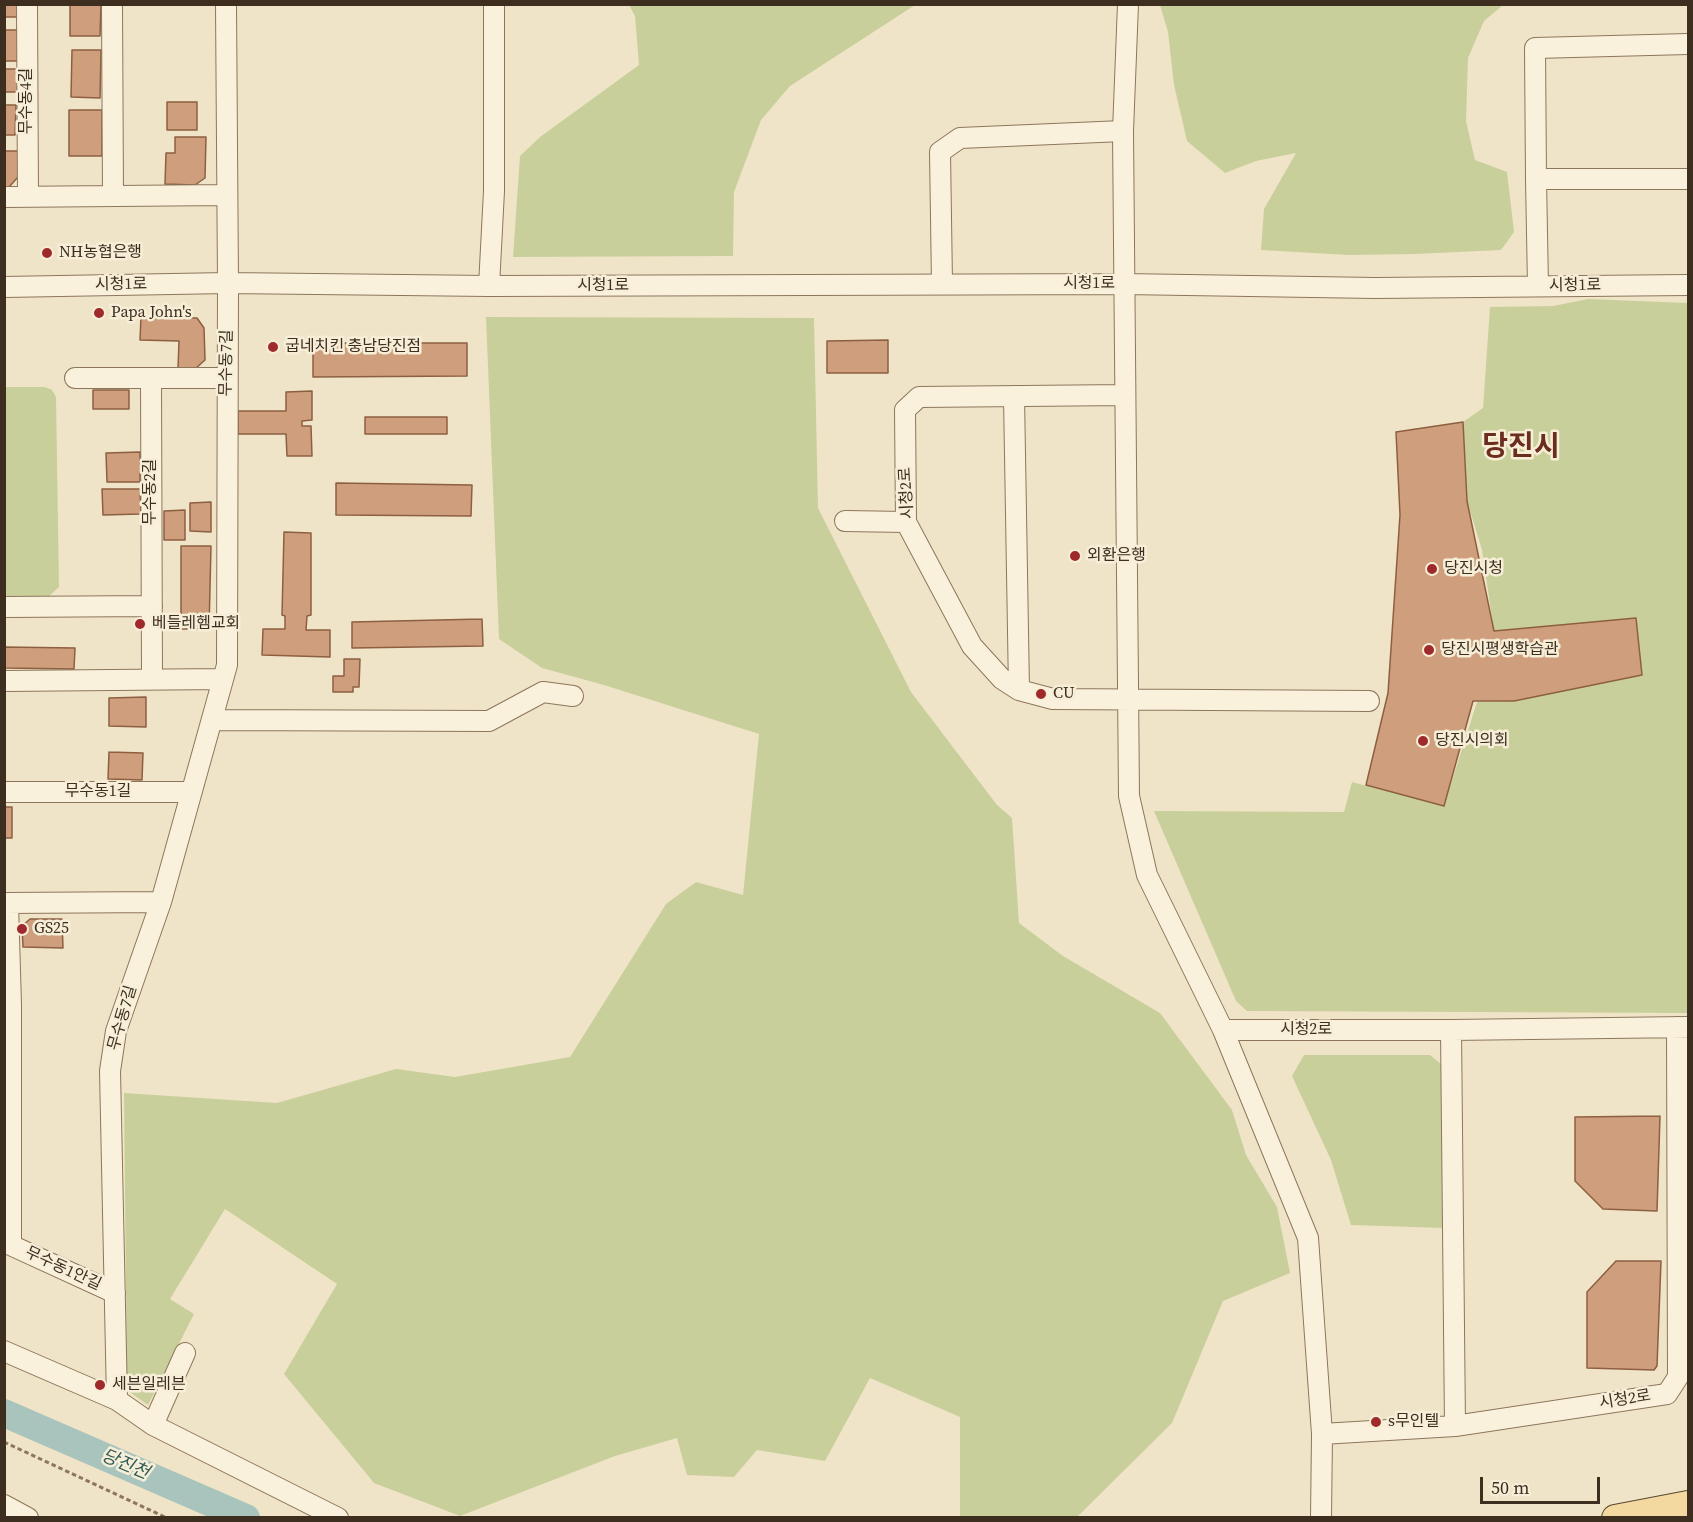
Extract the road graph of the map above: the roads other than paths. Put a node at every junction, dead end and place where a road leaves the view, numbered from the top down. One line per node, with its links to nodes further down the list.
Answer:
1 (27, 4): 13 (street, 무수동4길)
2 (112, 4): 10 (street)
3 (225, 4): 11 (street, 무수동7길)
4 (494, 4): 18 (street)
5 (1128, 4): 7 (street)
6 (1689, 44): 8 (street)
7 (1123, 131): 15 (street); 16 (street)
8 (1536, 179): 9 (street); 19 (street)
9 (1689, 179)
10 (113, 195): 11 (street); 13 (street)
11 (227, 195): 14 (street, 무수동7길)
12 (4, 197): 13 (street)
13 (28, 197)
14 (228, 283): 18 (street, 시청1로); 20 (street, 시청1로); 23 (street, 무수동7길)
15 (942, 284): 16 (street, 시청1로); 18 (street, 시청1로)
16 (1124, 284): 19 (street, 시청1로); 24 (street)
17 (1689, 285): 19 (street, 시청1로)
18 (489, 286)
19 (1538, 286)
20 (4, 287)
21 (75, 378): 22 (street)
22 (151, 378): 23 (street); 28 (street, 무수동2길)
23 (226, 378): 33 (street, 무수동7길)
24 (1125, 395): 25 (street, 시청2로); 37 (street)
25 (1014, 396): 27 (street, 시청2로); 31 (street)
26 (845, 521): 27 (street)
27 (906, 522): 30 (street, 시청2로)
28 (152, 606): 29 (street); 32 (street, 무수동2길)
29 (4, 607)
30 (972, 646): 31 (street); 35 (street, 시청2로)
31 (1018, 652): 35 (street)
32 (152, 679): 33 (street); 34 (street)
33 (222, 679): 39 (street, 무수동7길)
34 (4, 681)
35 (1019, 690): 37 (street, 시청2로)
36 (573, 696): 39 (street)
37 (1129, 700): 38 (street, 시청2로); 46 (street)
38 (1369, 701)
39 (212, 720): 41 (street, 무수동7길)
40 (4, 792): 41 (street, 무수동1길)
41 (191, 792): 42 (street, 무수동7길)
42 (161, 902): 43 (street); 50 (street, 무수동7길)
43 (6, 903): 44 (street, 무수동1안길)
44 (8, 1005): 48 (street, 무수동1안길)
45 (1683, 1027): 47 (street, 시청2로); 55 (street, 시청2로)
46 (1223, 1030): 47 (street, 시청2로); 56 (street)
47 (1451, 1030): 55 (street)
48 (8, 1099): 49 (street, 무수동1안길)
49 (8, 1244): 50 (street, 무수동1안길)
50 (115, 1293): 53 (street, 무수동7길)
51 (4, 1351): 53 (street)
52 (186, 1353): 54 (street)
53 (117, 1400): 54 (street)
54 (153, 1425): 60 (street)
55 (1455, 1426): 56 (street, 시청2로)
56 (1322, 1434): 61 (street)
57 (1689, 1504): 62 (main road)
58 (4, 1505): 59 (street)
59 (28, 1518)
60 (338, 1518)
61 (1321, 1518)
62 (1615, 1518)

